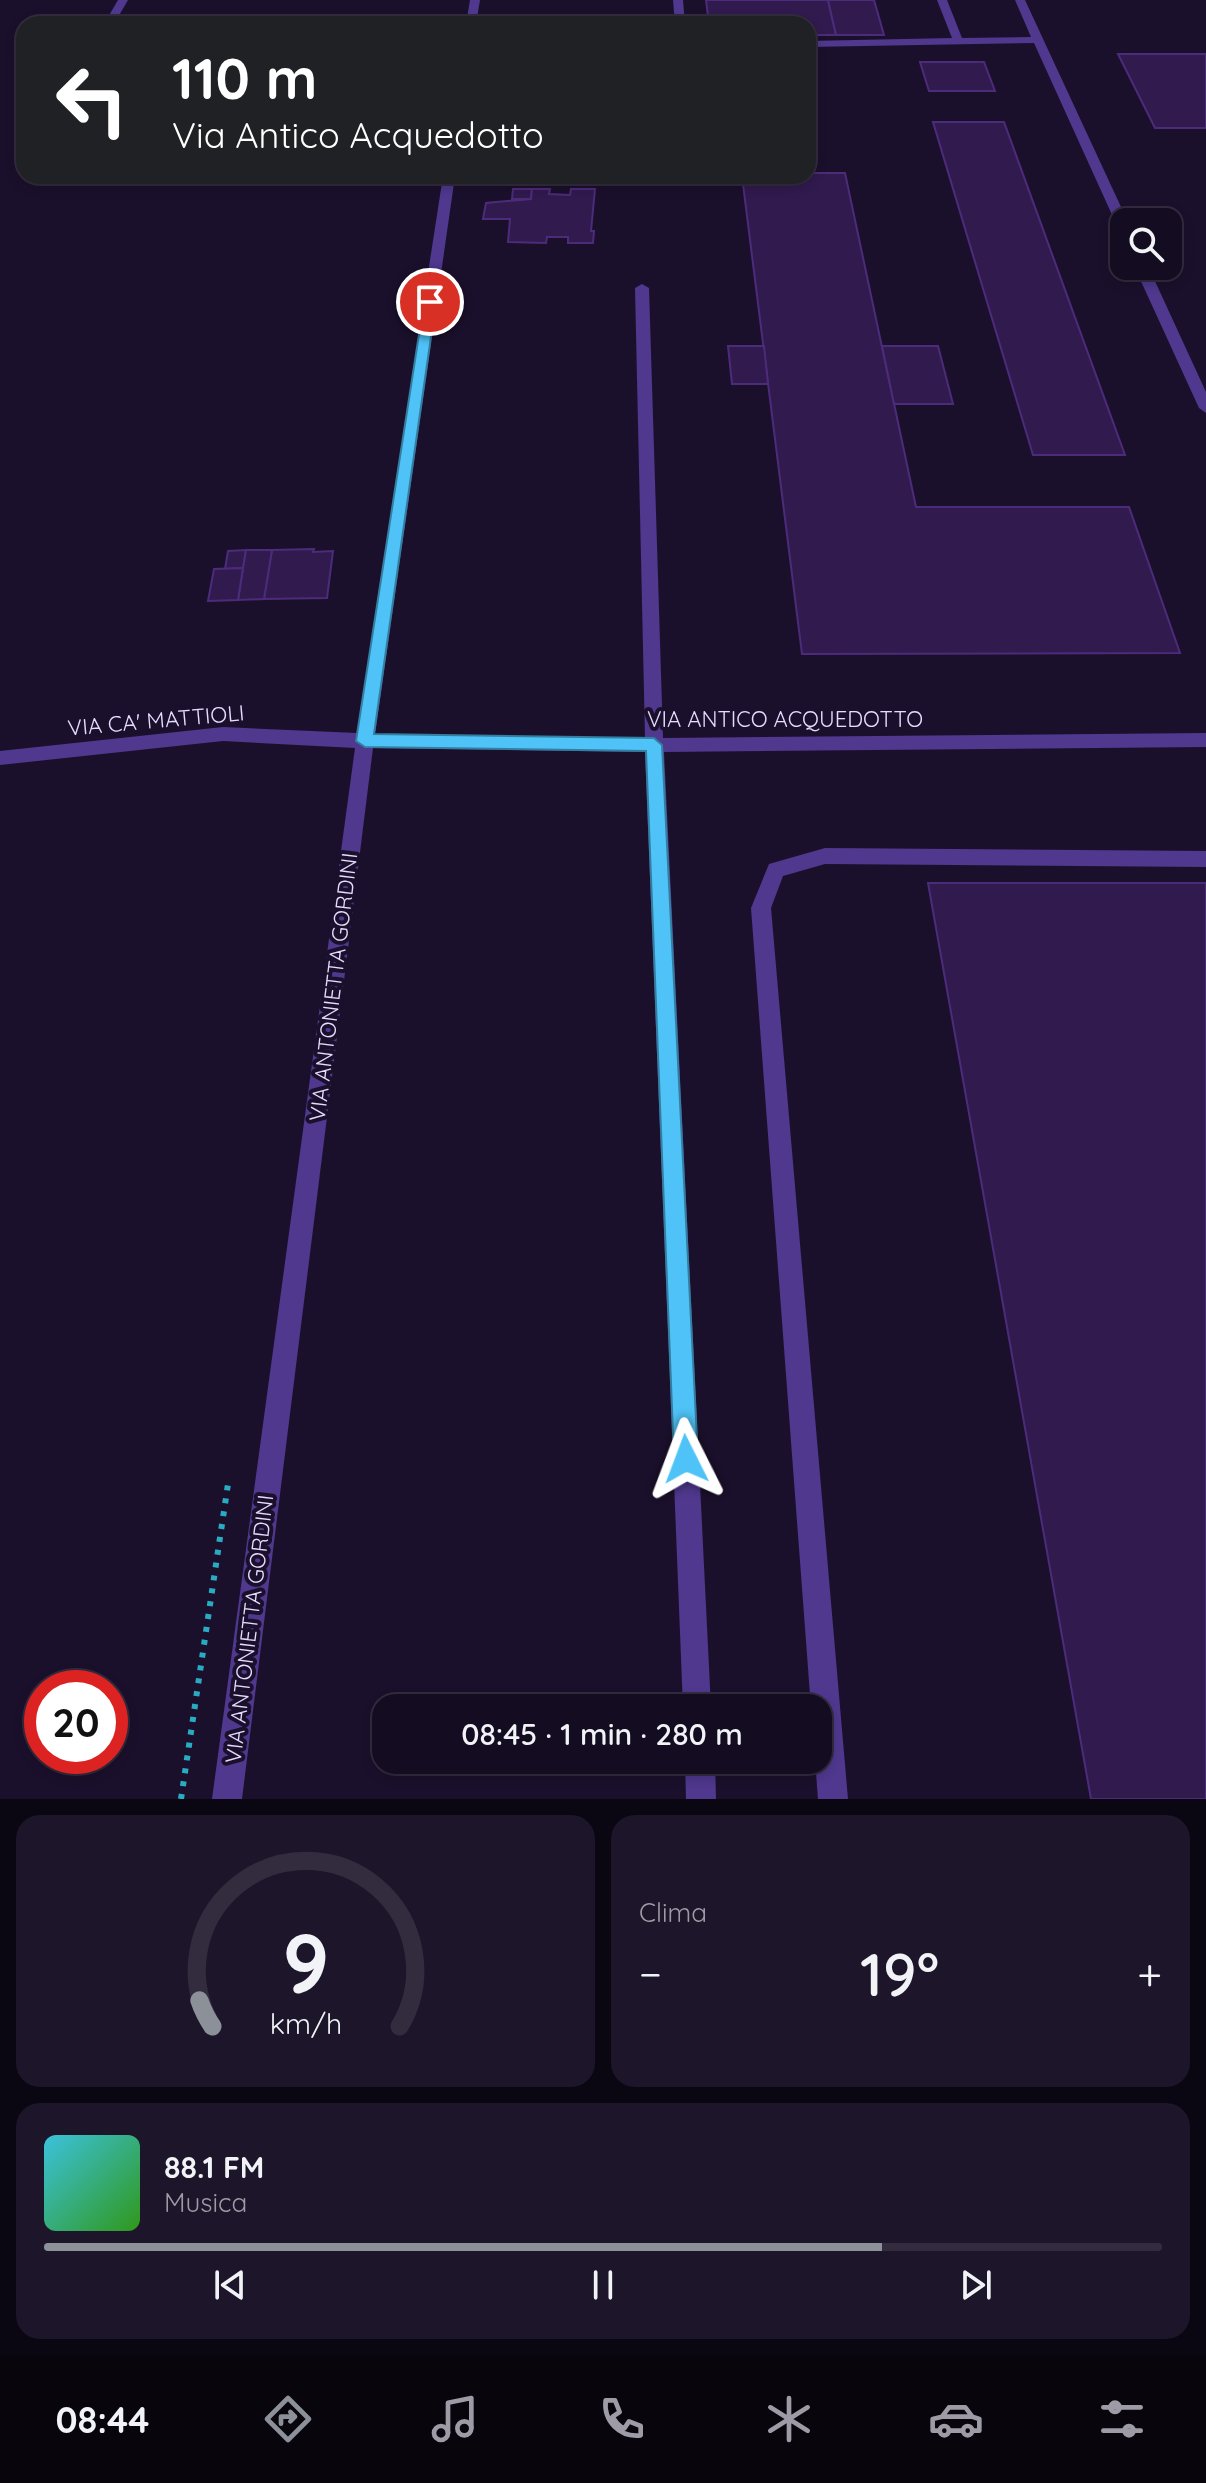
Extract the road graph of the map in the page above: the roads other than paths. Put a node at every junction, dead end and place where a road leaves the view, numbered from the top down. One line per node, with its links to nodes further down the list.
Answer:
1 (942, 0): 4 (street)
2 (1020, 0): 3 (street)
3 (1038, 40): 4 (street); 7 (street)
4 (959, 43): 5 (street)
5 (816, 44)
6 (448, 184): 12 (street, VIA ANTONIETTA GORDINI)
7 (1115, 208)
8 (1147, 280): 10 (street)
9 (642, 288): 13 (street)
10 (1206, 408)
11 (1206, 740): 13 (street, VIA ANTICO ACQUEDOTTO)
12 (365, 741): 13 (street, VIA ANTICO ACQUEDOTTO); 14 (street, VIA CA' MATTIOLI); 18 (street, VIA ANTONIETTA GORDINI)
13 (654, 745): 16 (street)
14 (0, 758)
15 (1206, 859): 20 (street)
16 (696, 1694)
17 (700, 1774): 19 (street)
18 (227, 1799)
19 (701, 1799)
20 (833, 1799)

